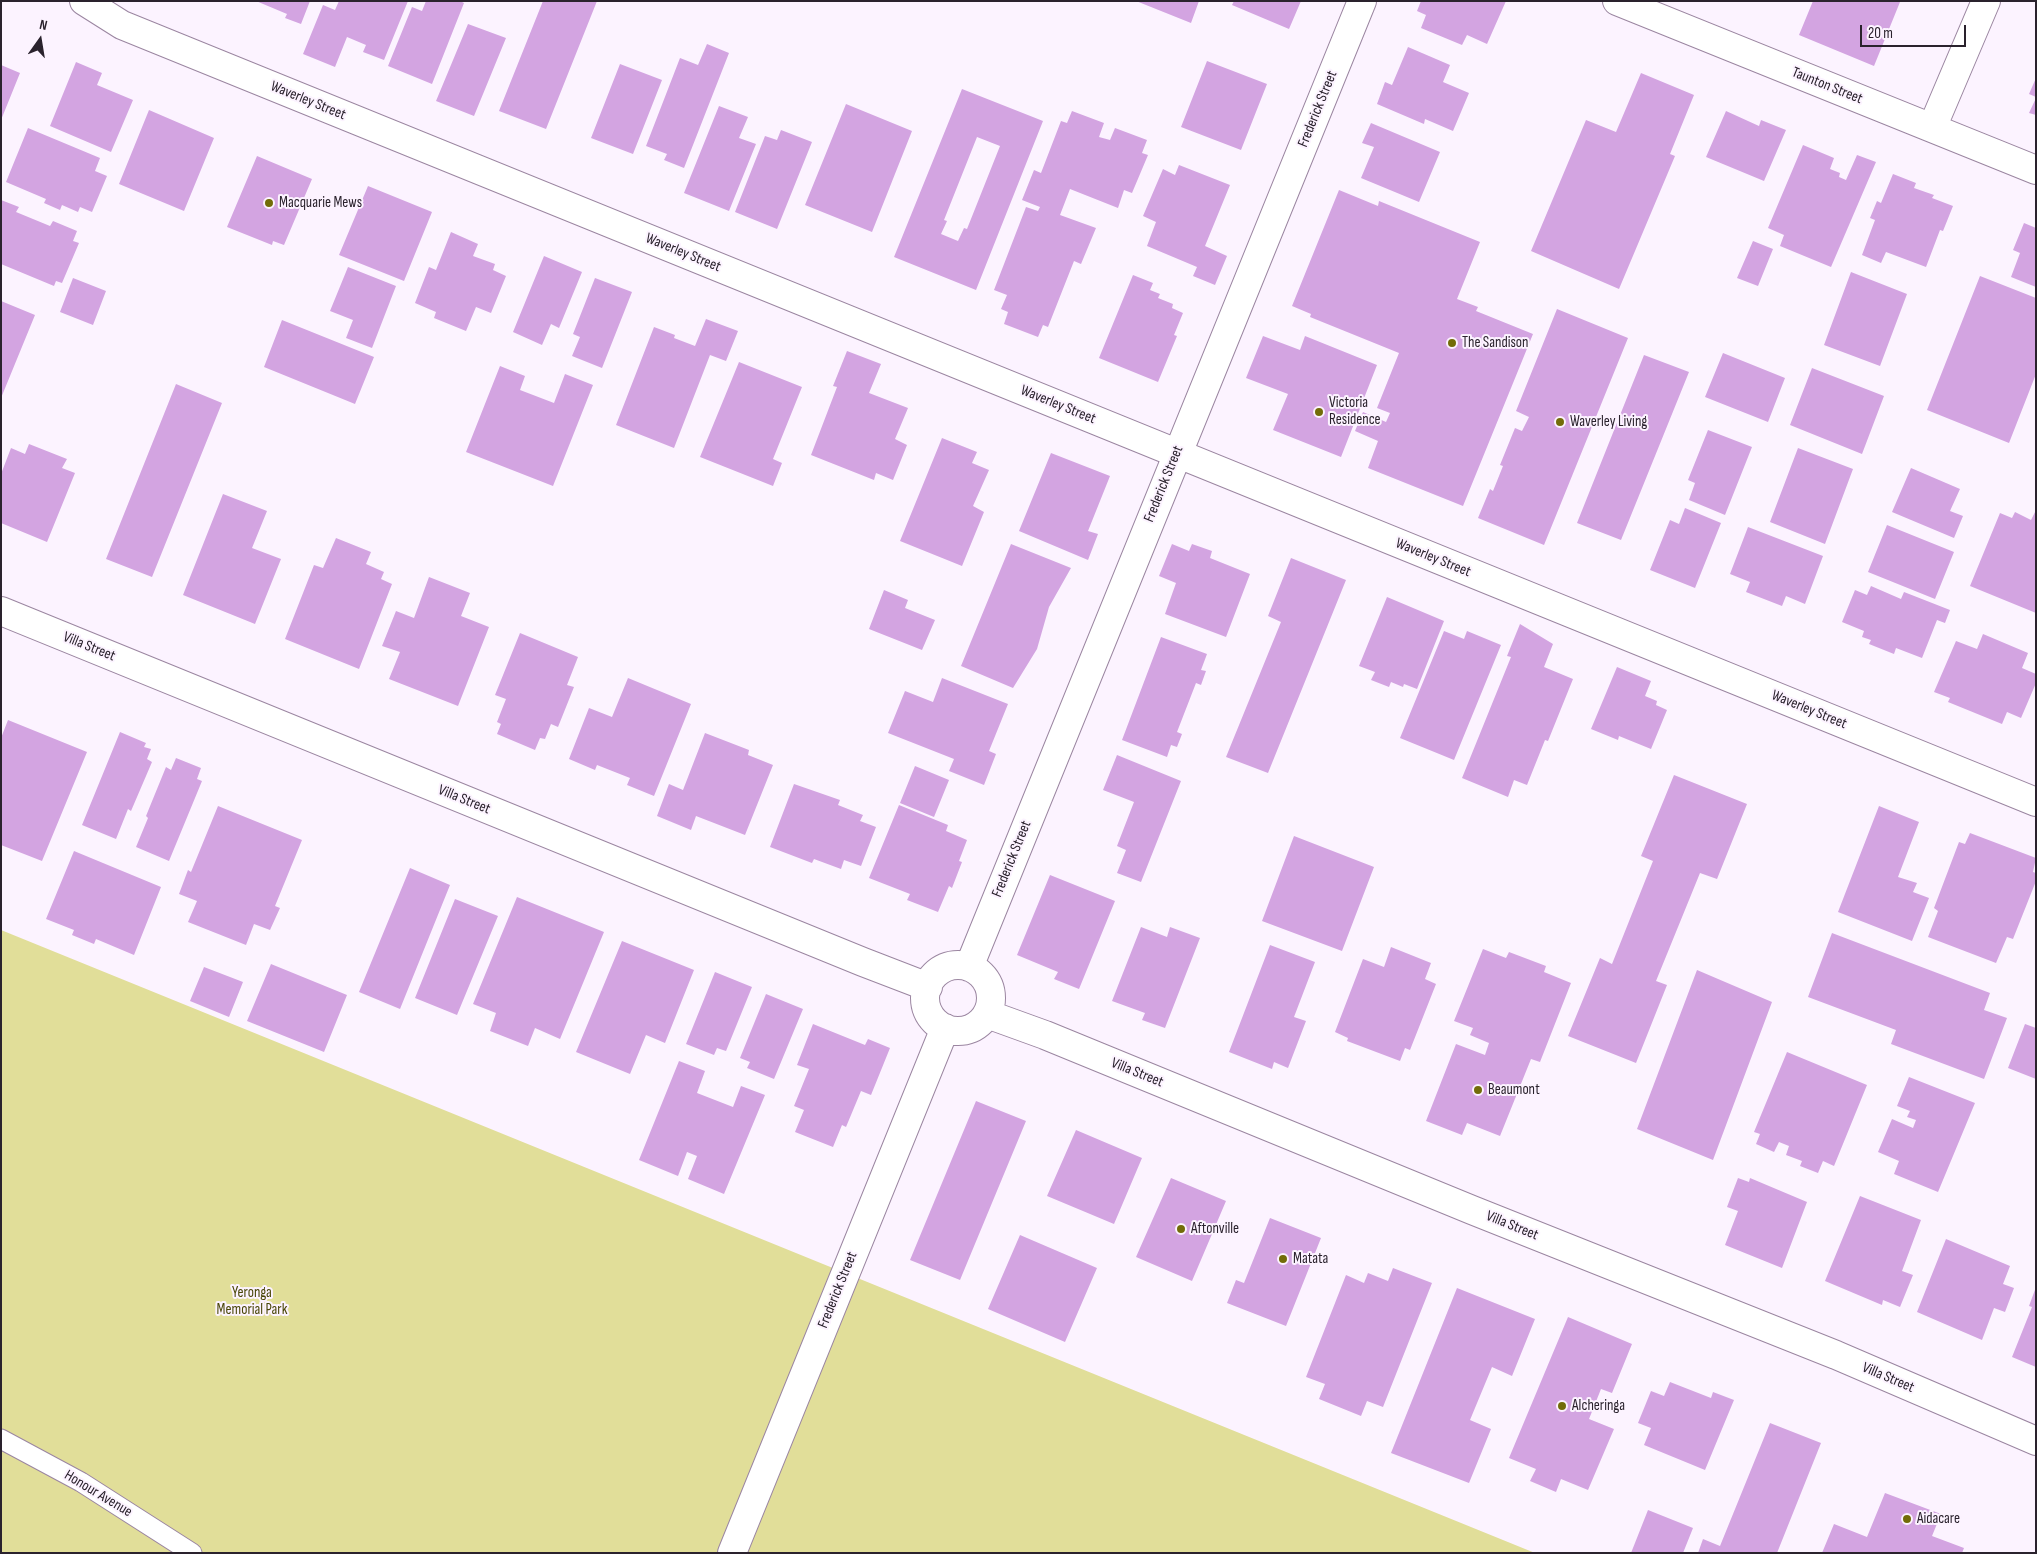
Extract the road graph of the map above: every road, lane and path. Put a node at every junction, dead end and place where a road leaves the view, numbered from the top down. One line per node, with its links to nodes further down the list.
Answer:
1 (84, 1): 7 (street, Waverley Street)
2 (1362, 1): 7 (street, Frederick Street)
3 (1618, 1): 5 (street, Taunton Street)
4 (1986, 1): 5 (street)
5 (1932, 128): 6 (street, Taunton Street)
6 (2036, 170)
7 (1177, 453): 9 (street, Waverley Street); 10 (street, Frederick Street)
8 (1, 611): 11 (street, Villa Street)
9 (2036, 802)
10 (969, 967): 11 (street); 12 (street)
11 (928, 987): 13 (street)
12 (987, 1014): 13 (street); 15 (street, Villa Street)
13 (945, 1028): 17 (street, Frederick Street)
14 (1, 1440): 16 (lane, Honour Avenue)
15 (2036, 1441)
16 (192, 1553)
17 (732, 1553)

